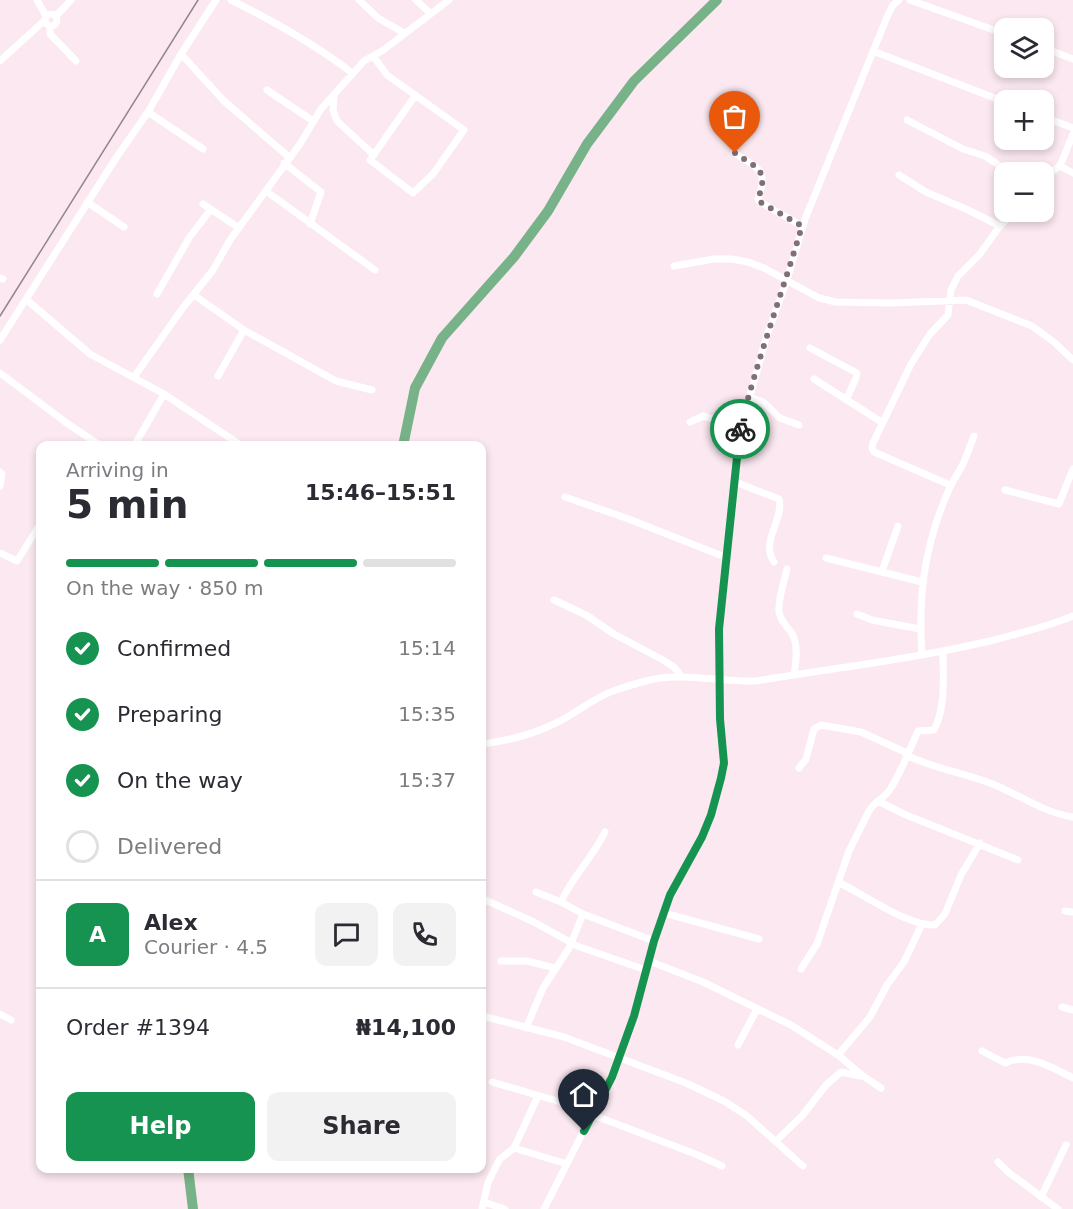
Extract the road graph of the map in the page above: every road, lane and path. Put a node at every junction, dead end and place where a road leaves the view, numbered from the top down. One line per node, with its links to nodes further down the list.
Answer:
1 (37, 0): 13 (street)
2 (71, 0): 12 (street)
3 (203, 0): 10 (street)
4 (231, 0): 23 (street)
5 (359, 0): 15 (street)
6 (416, 0): 11 (street)
7 (449, 0): 11 (street)
8 (899, 0): 16 (street)
9 (910, 0): 14 (street)
10 (214, 3): 18 (street)
11 (430, 13): 15 (street)
12 (56, 16): 13 (street); 13 (street)
13 (47, 21): 21 (street); 22 (street)
14 (994, 30)
15 (404, 33): 19 (street)
16 (873, 51): 27 (street); 49 (street)
17 (1054, 51): 20 (street)
18 (181, 54): 28 (street); 37 (street)
19 (373, 56): 23 (street); 25 (street)
20 (1073, 58)
21 (0, 61)
22 (76, 61)
23 (352, 73): 26 (street)
24 (267, 90): 30 (street)
25 (415, 96): 36 (street); 36 (street)
26 (334, 97): 30 (street); 36 (street)
27 (994, 98)
28 (148, 112): 34 (street); 44 (street)
29 (907, 120): 38 (street)
30 (313, 121): 37 (street)
31 (1054, 121): 32 (street)
32 (1073, 128)
33 (1073, 134): 39 (street)
34 (204, 149)
35 (735, 153): 49 (street)
36 (374, 155)
37 (287, 160): 43 (street); 48 (street)
38 (994, 162)
39 (1060, 166): 40 (street); 41 (street)
40 (1054, 170)
41 (1073, 173)
42 (899, 175): 50 (street)
43 (266, 191): 48 (street); 52 (street)
44 (87, 202): 51 (street); 58 (street)
45 (203, 204): 46 (street)
46 (211, 209): 52 (street); 56 (street)
47 (1004, 222): 50 (street)
48 (310, 224): 54 (street)
49 (802, 226): 55 (street)
50 (1000, 226): 59 (street)
51 (124, 227)
52 (239, 228): 57 (street)
53 (674, 266): 55 (street)
54 (375, 270)
55 (787, 280): 59 (street); 70 (street)
56 (157, 294)
57 (194, 295): 60 (street); 66 (street)
58 (27, 300): 61 (street); 66 (street)
59 (951, 300): 63 (street); 73 (street)
60 (244, 330): 65 (street); 68 (street)
61 (0, 340)
62 (810, 348): 71 (street)
63 (1073, 360)
64 (0, 373): 77 (street)
65 (218, 376)
66 (134, 377): 69 (street)
67 (814, 379): 71 (street)
68 (372, 390)
69 (164, 394): 78 (street); 79 (street)
70 (750, 397): 74 (street); 75 (street)
71 (846, 399): 73 (street)
72 (690, 422): 75 (street)
73 (883, 423): 83 (street)
74 (799, 425)
75 (741, 428): 82 (street)
76 (974, 436): 83 (street)
77 (94, 441)
78 (137, 441)
79 (234, 441)
80 (1073, 469): 85 (street)
81 (0, 472): 84 (street)
82 (735, 482): 90 (street); 92 (street)
83 (950, 485): 95 (street)
84 (0, 486)
85 (1005, 490)
86 (565, 497): 90 (street)
87 (898, 526): 94 (street)
88 (36, 531): 89 (street)
89 (0, 553)
90 (725, 557): 104 (street)
91 (826, 558): 94 (street)
92 (774, 562)
93 (787, 569): 102 (street)
94 (882, 571): 95 (street)
95 (922, 582): 99 (street)
96 (554, 600): 103 (street)
97 (857, 614): 99 (street)
98 (1073, 616): 100 (street)
99 (920, 629): 101 (street)
100 (943, 652): 101 (street); 106 (street)
101 (922, 656): 102 (street)
102 (794, 675): 104 (street)
103 (682, 677): 104 (street); 105 (street)
104 (720, 680): 117 (street)
105 (486, 743)
106 (906, 754): 107 (street); 108 (street); 109 (street)
107 (799, 768)
108 (878, 801): 111 (street); 113 (street)
109 (1073, 817)
110 (605, 832): 116 (street)
111 (980, 843): 112 (street); 119 (street)
112 (1018, 860)
113 (838, 882): 119 (street); 126 (street)
114 (536, 892): 116 (street)
115 (486, 900): 122 (street)
116 (561, 902): 118 (street)
117 (664, 913): 120 (street); 121 (street)
118 (583, 914): 121 (street); 122 (street)
119 (922, 924): 137 (street)
120 (759, 939)
121 (654, 941): 124 (street)
122 (571, 943): 125 (street); 127 (street)
123 (501, 961): 125 (street)
124 (649, 961): 127 (street); 129 (street)
125 (555, 968): 134 (street)
126 (801, 969)
127 (646, 970): 138 (street)
128 (1062, 1007): 130 (street)
129 (757, 1009): 135 (street); 137 (street)
130 (1073, 1010)
131 (0, 1014): 133 (street)
132 (486, 1017): 134 (street)
133 (11, 1020)
134 (526, 1028): 138 (street)
135 (738, 1045)
136 (982, 1051): 140 (street)
137 (838, 1055): 139 (street)
138 (619, 1057): 144 (street); 145 (street)
139 (863, 1076): 142 (street); 145 (street)
140 (1073, 1078)
141 (492, 1082): 143 (street)
142 (881, 1088)
143 (538, 1096): 144 (street); 147 (street)
144 (593, 1115): 149 (street); 150 (street)
145 (776, 1141): 151 (street)
146 (1066, 1145): 152 (street)
147 (514, 1148): 149 (street); 153 (street)
148 (998, 1162): 152 (street)
149 (567, 1164): 155 (street)
150 (722, 1166)
151 (803, 1166)
152 (1041, 1197): 156 (street)
153 (483, 1205): 154 (street)
154 (505, 1209)
155 (544, 1209)
156 (1058, 1209)

